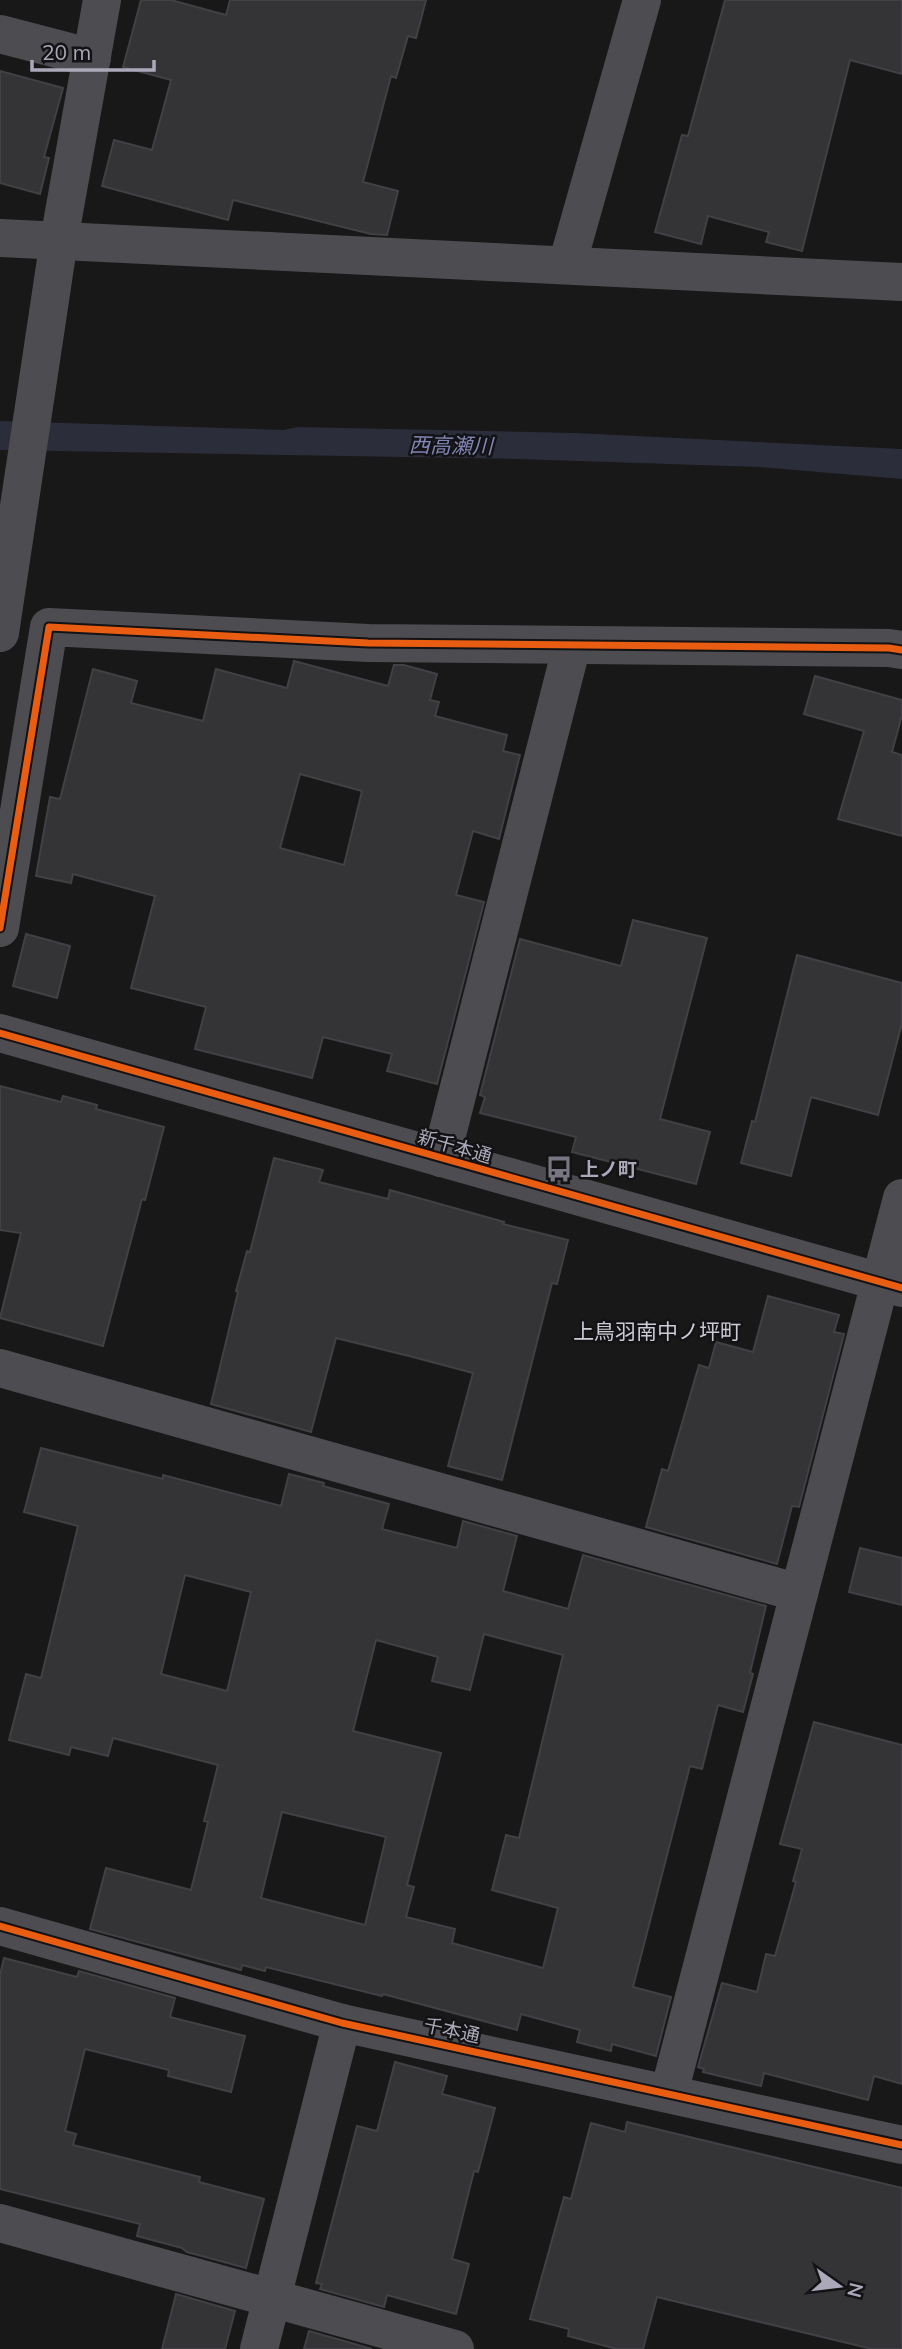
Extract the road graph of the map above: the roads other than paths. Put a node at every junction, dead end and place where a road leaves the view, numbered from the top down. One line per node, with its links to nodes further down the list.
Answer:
1 (102, 0): 4 (street)
2 (642, 0): 7 (street)
3 (0, 34): 4 (street)
4 (92, 58): 6 (street)
5 (0, 238): 6 (street)
6 (59, 240): 7 (street); 9 (street)
7 (566, 265): 8 (street)
8 (902, 282)
9 (0, 633)
10 (572, 645): 11 (street); 12 (street); 14 (street)
11 (902, 650)
12 (0, 928)
13 (0, 1033): 14 (street, 新千本通)
14 (441, 1158): 16 (street, 新千本通)
15 (902, 1198): 16 (street)
16 (891, 1285): 18 (street)
17 (0, 1368): 18 (street)
18 (799, 1593): 21 (street)
19 (0, 1926): 20 (street, 千本通)
20 (342, 2023): 21 (street, 千本通); 24 (street)
21 (669, 2093): 22 (street, 千本通)
22 (902, 2145)
23 (0, 2223): 24 (street)
24 (274, 2297): 25 (street); 26 (street)
25 (259, 2349)
26 (455, 2349)

